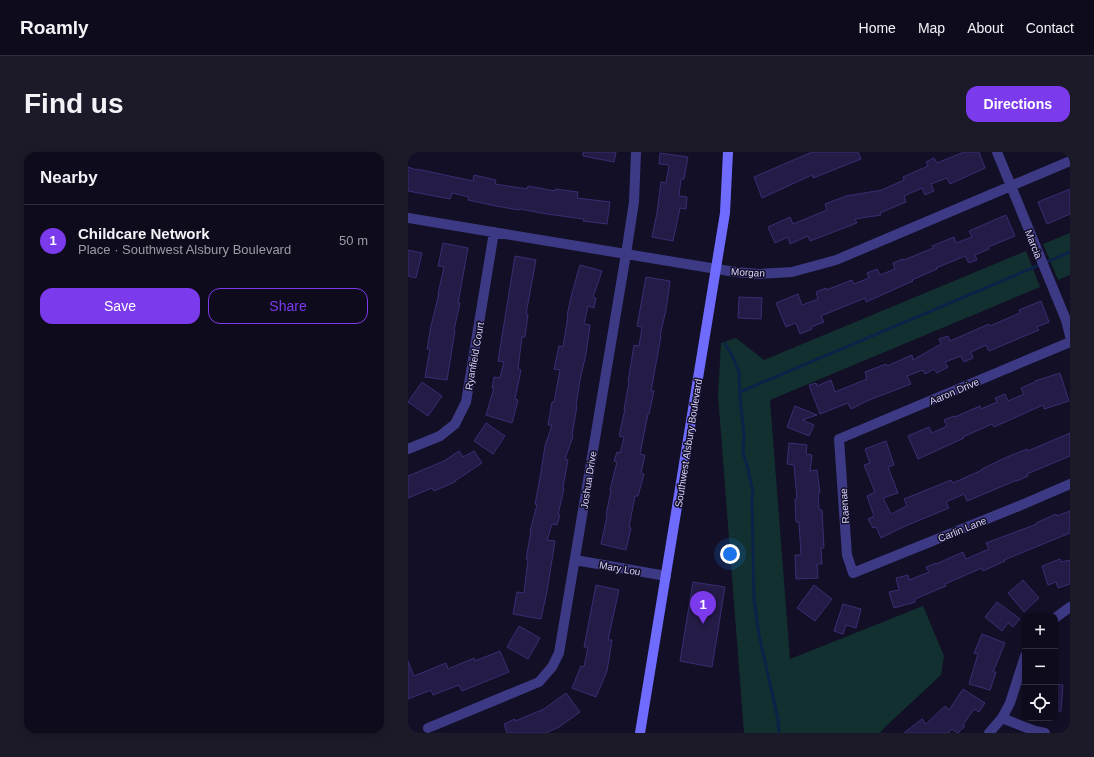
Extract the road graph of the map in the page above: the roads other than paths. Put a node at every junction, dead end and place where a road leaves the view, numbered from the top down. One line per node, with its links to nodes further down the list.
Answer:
1 (636, 152): 8 (street, Joshua Drive)
2 (728, 152): 9 (main road, Southwest Alsbury Boulevard)
3 (996, 152): 5 (street, Marcia)
4 (1070, 161): 5 (street, Morgan)
5 (1010, 186): 9 (street, Morgan); 10 (street, Marcia)
6 (408, 218): 7 (street, Morgan)
7 (494, 232): 8 (street, Morgan); 13 (street, Ryanfield Court)
8 (626, 254): 9 (street, Morgan); 15 (street, Joshua Drive)
9 (717, 269): 17 (main road, Southwest Alsbury Boulevard)
10 (1070, 336)
11 (1070, 342): 12 (street, Aaron Drive)
12 (839, 439): 16 (street, Raenae)
13 (408, 449)
14 (1070, 484): 16 (street, Carlin Lane)
15 (575, 560): 17 (street, Mary Lou); 22 (street, Joshua Drive)
16 (853, 573)
17 (666, 576): 23 (main road, Southwest Alsbury Boulevard)
18 (1070, 607): 19 (street)
19 (1058, 616)
20 (1022, 665): 21 (street)
21 (1002, 718): 24 (street); 25 (street)
22 (428, 728)
23 (640, 733)
24 (989, 733)
25 (1044, 733)

